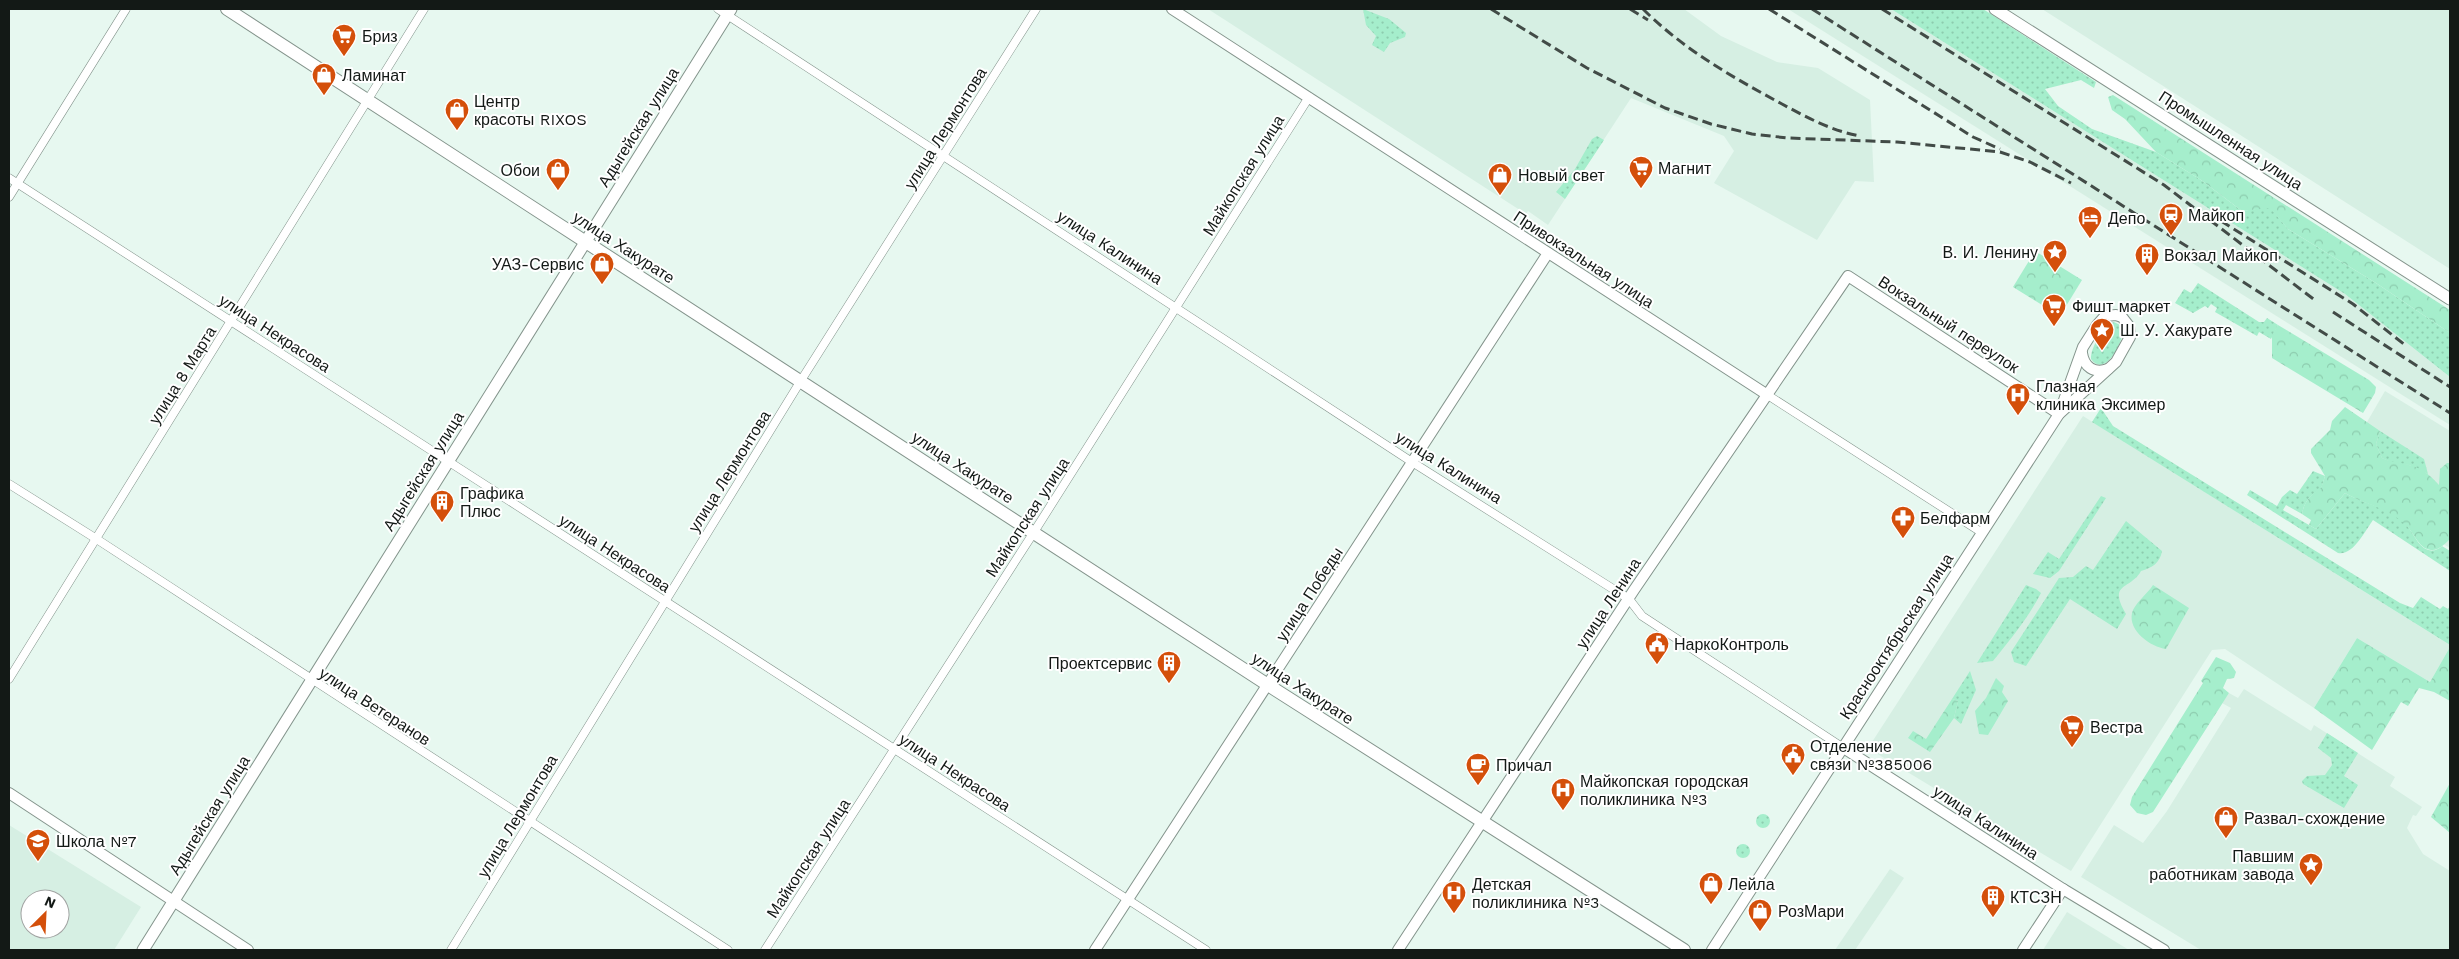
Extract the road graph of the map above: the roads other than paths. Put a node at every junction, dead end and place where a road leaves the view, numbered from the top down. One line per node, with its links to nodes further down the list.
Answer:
1 (126, 9): 12 (street)
2 (227, 9): 9 (main road, улица Хакурате)
3 (424, 9): 9 (street, улица 8 Марта)
4 (1036, 9): 10 (street, улица Лермонтова)
5 (1172, 9): 8 (street, Привокзальная улица)
6 (1995, 9): 17 (main road, Промышленная улица)
7 (725, 11): 10 (street, улица Калинина); 14 (main road, Адыгейская улица)
8 (1308, 97): 15 (street, Привокзальная улица); 18 (street, Майкопская улица)
9 (366, 99): 14 (main road, улица Хакурате); 19 (street, улица 8 Марта)
10 (944, 156): 18 (street, улица Калинина); 22 (street, улица Лермонтова)
11 (9, 178): 12 (street, улица Некрасова)
12 (17, 184): 13 (street); 19 (street, улица Некрасова)
13 (9, 197)
14 (586, 241): 22 (main road, улица Хакурате); 25 (main road, Адыгейская улица)
15 (1548, 254): 23 (street, Привокзальная улица); 26 (street, улица Победы)
16 (1848, 276): 23 (street, улица Ленина); 24 (street, Вокзальный переулок)
17 (2450, 299)
18 (1176, 308): 26 (street, улица Калинина); 28 (street, Майкопская улица)
19 (232, 321): 25 (street, улица Некрасова); 30 (street, улица 8 Марта)
20 (2082, 353): 21 (street); 21 (street); 24 (street)
21 (2110, 368): 24 (street)
22 (800, 382): 28 (main road, улица Хакурате); 32 (street, улица Лермонтова)
23 (1766, 394): 29 (street, Привокзальная улица); 31 (street, улица Ленина)
24 (2059, 414): 29 (street, Краснооктябрьская улица)
25 (447, 462): 32 (street, улица Некрасова); 34 (main road, Адыгейская улица)
26 (1412, 462): 31 (street, улица Калинина); 35 (street, улица Победы)
27 (9, 484): 30 (street, улица Ветеранов)
28 (1034, 532): 35 (main road, улица Хакурате); 37 (street, Майкопская улица)
29 (1980, 532): 36 (street, Краснооктябрьская улица)
30 (95, 538): 33 (street, улица 8 Марта); 34 (street, улица Ветеранов)
31 (1629, 599): 36 (street, улица Калинина); 40 (street, улица Ленина)
32 (665, 601): 37 (street, улица Некрасова); 39 (street, улица Лермонтова)
33 (9, 678)
34 (312, 681): 39 (street, улица Ветеранов); 43 (main road, Адыгейская улица)
35 (1268, 685): 40 (main road, улица Хакурате); 42 (street, улица Победы)
36 (1842, 747): 41 (street, улица Калинина); 53 (street, Краснооктябрьская улица)
37 (894, 749): 42 (street, улица Некрасова); 48 (street, Майкопская улица)
38 (9, 793): 43 (street)
39 (529, 821): 46 (street, улица Лермонтова); 47 (street, улица Ветеранов)
40 (1483, 823): 51 (street, улица Ленина); 52 (main road, улица Хакурате)
41 (2063, 889): 54 (street); 55 (street, улица Калинина)
42 (1128, 900): 49 (street, улица Победы); 50 (street, улица Некрасова)
43 (174, 903): 44 (main road, Адыгейская улица); 45 (street)
44 (143, 950)
45 (248, 950)
46 (451, 950)
47 (728, 950)
48 (765, 950)
49 (1095, 950)
50 (1206, 950)
51 (1398, 950)
52 (1684, 950)
53 (1712, 950)
54 (2023, 950)
55 (2164, 950)

